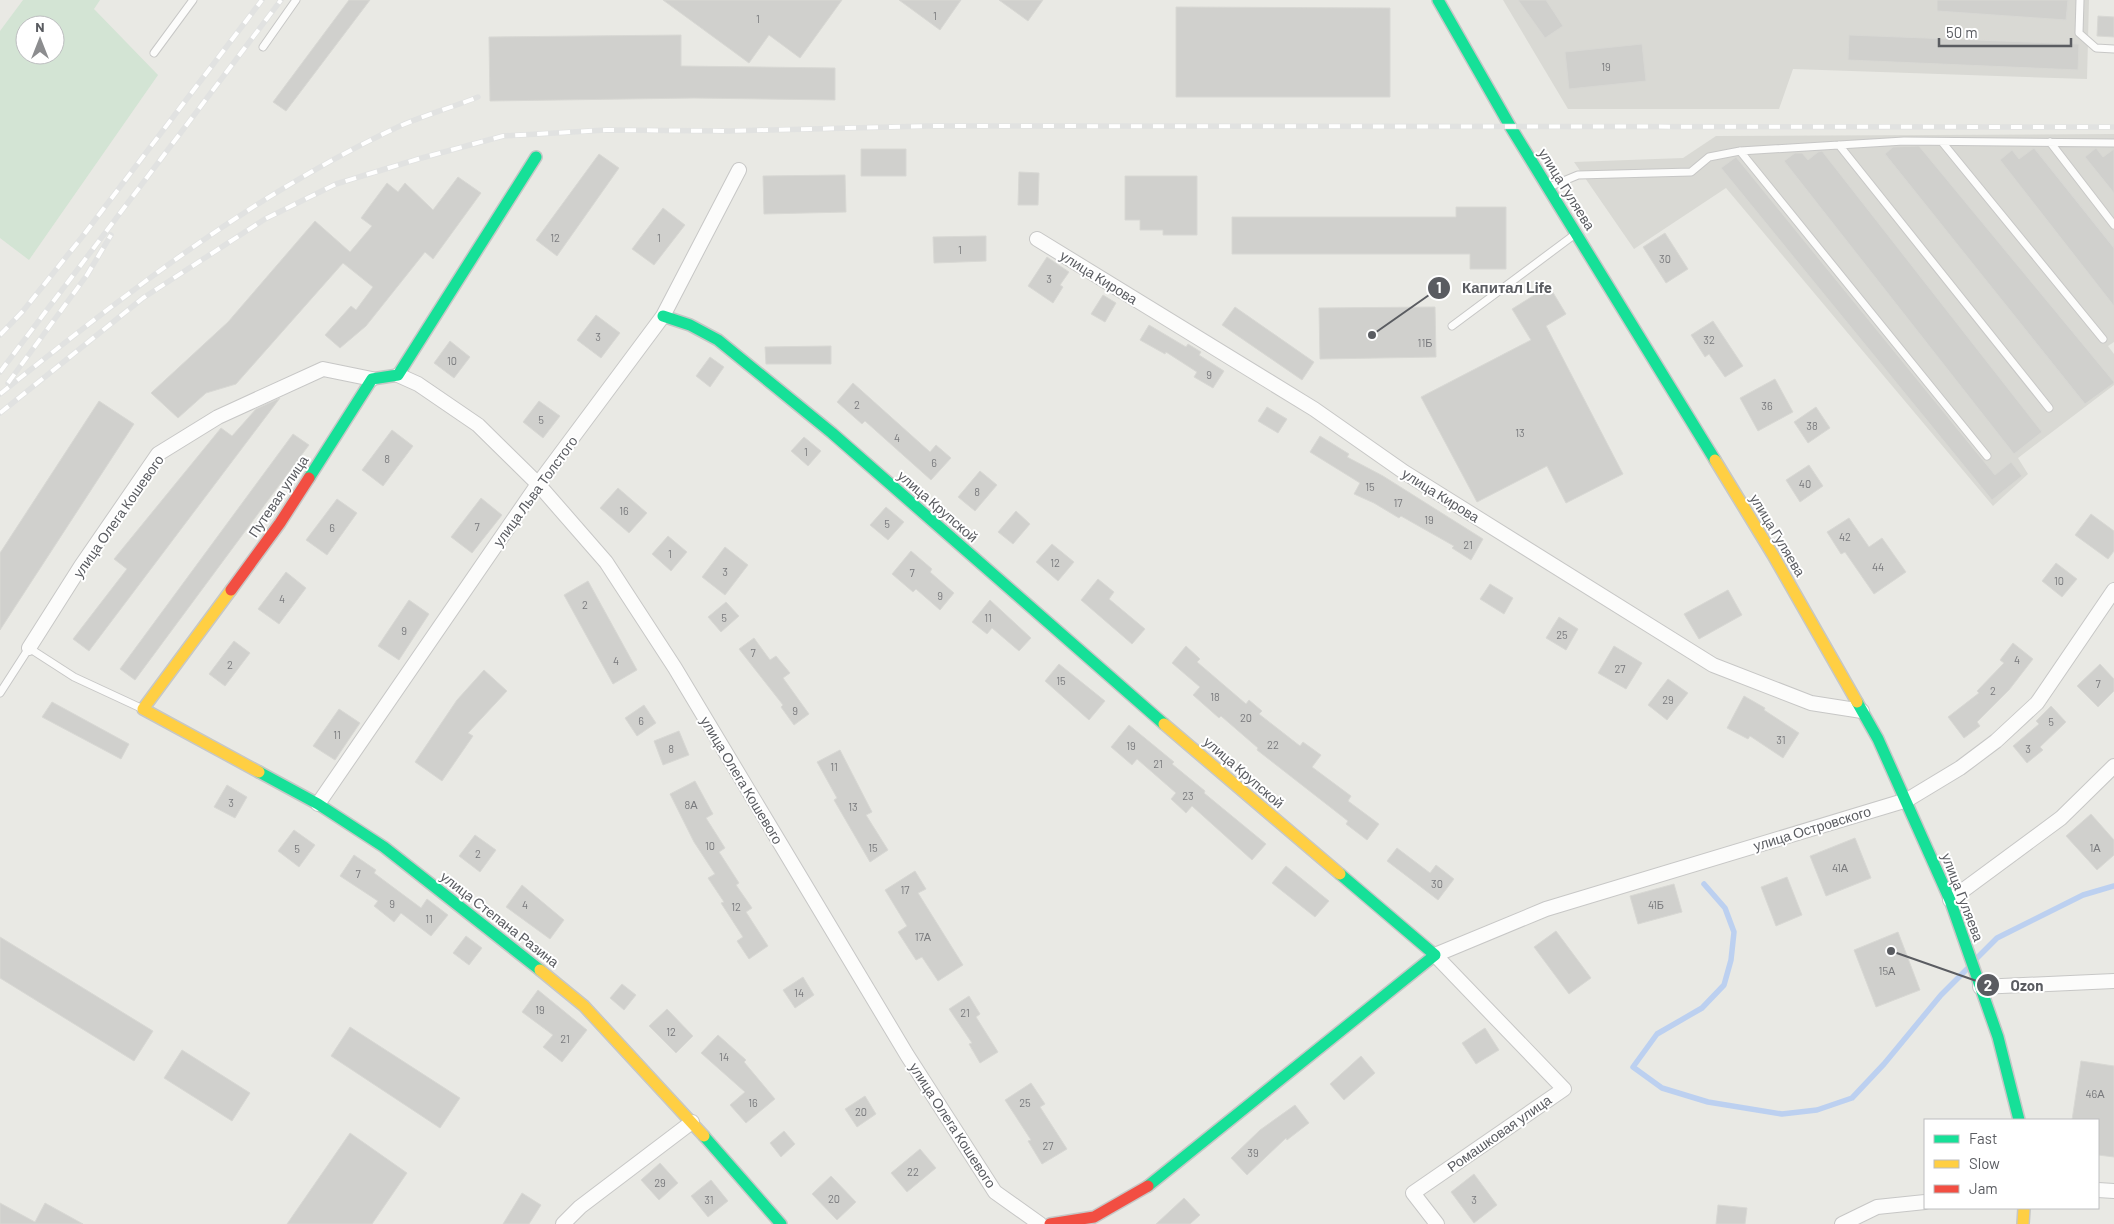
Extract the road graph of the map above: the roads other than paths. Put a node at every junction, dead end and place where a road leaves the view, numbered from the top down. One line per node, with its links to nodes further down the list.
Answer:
1 (193, 0): 7 (lane)
2 (296, 0): 5 (lane)
3 (1438, 0): 15 (street, улица Гуляева)
4 (2080, 0): 6 (lane)
5 (263, 47)
6 (2114, 49)
7 (154, 53)
8 (1942, 142): 9 (lane); 11 (lane); 21 (lane)
9 (2050, 142): 10 (lane); 16 (lane)
10 (2114, 143)
11 (1839, 145): 12 (lane); 24 (lane)
12 (1740, 151): 15 (lane); 25 (lane)
13 (536, 157): 22 (street)
14 (739, 170): 19 (street, улица Льва Толстого)
15 (1549, 187): 17 (street, улица Гуляева)
16 (2114, 225)
17 (1577, 233): 20 (lane); 31 (street, улица Гуляева)
18 (1037, 239): 31 (street, улица Кирова)
19 (663, 316): 26 (street, улица Льва Толстого); 36 (street, улица Крупской)
20 (1452, 326)
21 (2103, 339)
22 (398, 375): 23 (street); 26 (street, улица Олега Кошевого)
23 (372, 379): 28 (street, улица Олега Кошевого); 30 (street, Путевая улица)
24 (2049, 408)
25 (1987, 456)
26 (538, 484): 34 (street, улица Льва Толстого); 47 (street, улица Олега Кошевого)
27 (2114, 590): 33 (street, улица Островского)
28 (29, 648): 29 (lane); 30 (lane)
29 (0, 693)
30 (143, 709): 34 (street, улица Степана Разина)
31 (1862, 711): 33 (street, улица Гуляева)
32 (2114, 766): 35 (street)
33 (1907, 800): 35 (street, улица Гуляева); 36 (street, улица Островского)
34 (318, 804): 40 (street, улица Степана Разина)
35 (1950, 900): 38 (street, улица Гуляева)
36 (1435, 955): 48 (street); 49 (street, Ромашковая улица)
37 (2114, 981): 38 (street)
38 (1980, 987): 39 (street, улица Гуляева)
39 (2019, 1119)
40 (692, 1122): 45 (street); 46 (street, улица Степана Разина)
41 (2099, 1190): 42 (street)
42 (2114, 1191)
43 (1924, 1202): 50 (street)
44 (2024, 1209): 51 (street)
45 (563, 1224)
46 (781, 1224)
47 (1040, 1224)
48 (1050, 1224)
49 (1437, 1224)
50 (1842, 1224)
51 (2023, 1224)

